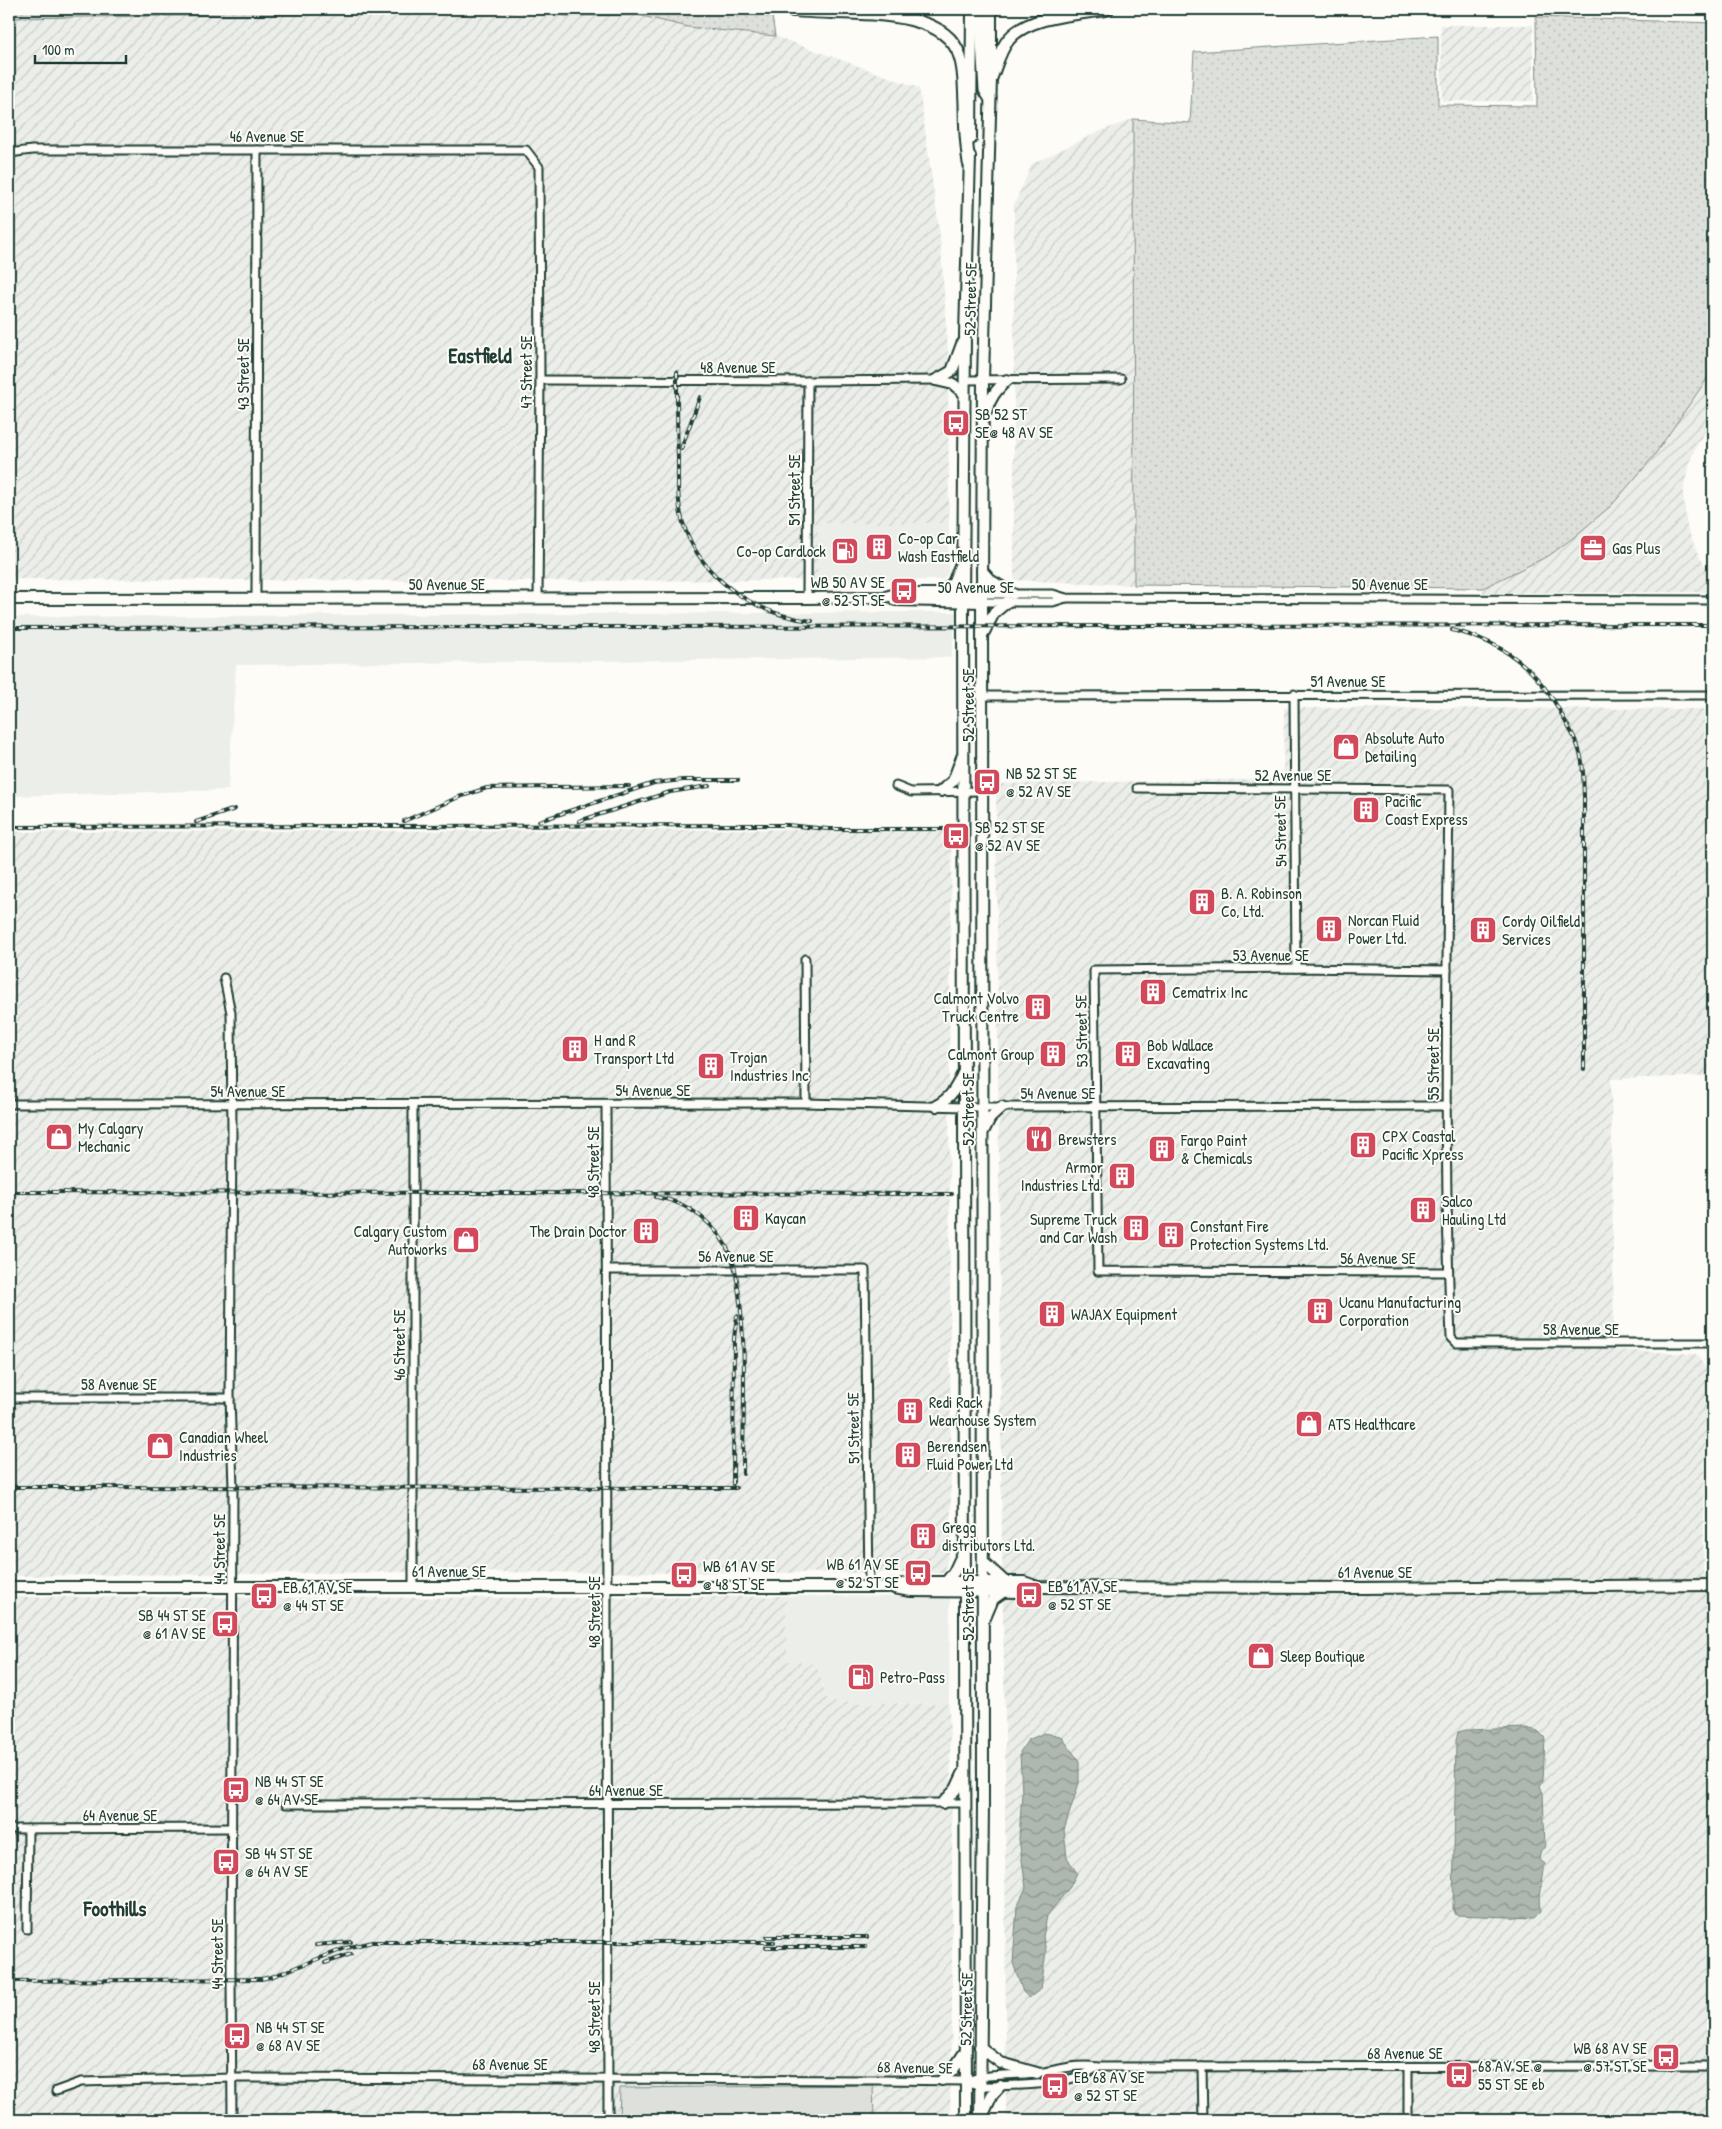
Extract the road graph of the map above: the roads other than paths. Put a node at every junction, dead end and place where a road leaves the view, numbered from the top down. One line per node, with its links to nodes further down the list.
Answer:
1 (784, 9): 11 (main road)
2 (972, 9): 11 (main road, 52 Street SE)
3 (980, 9): 7 (main road)
4 (991, 9): 6 (main road, 52 Street SE)
5 (1108, 9): 6 (main road)
6 (991, 78): 7 (main road, 52 Street SE)
7 (990, 98): 17 (main road, 52 Street SE)
8 (257, 150): 9 (street, 46 Avenue SE); 10 (street, 46 Avenue SE); 26 (street, 43 Street SE)
9 (526, 150): 14 (street, 47 Street SE)
10 (9, 153)
11 (970, 163): 12 (main road, 52 Street SE)
12 (965, 336): 15 (main road); 16 (main road, 52 Street SE)
13 (1121, 379): 18 (street)
14 (540, 380): 19 (street, 48 Avenue SE); 32 (street, 47 Street SE)
15 (936, 380): 19 (street, 48 Avenue SE); 20 (main road)
16 (964, 380): 17 (street); 20 (main road, 52 Street SE)
17 (983, 380): 18 (street); 21 (main road, 52 Street SE)
18 (1007, 380): 21 (main road)
19 (808, 381): 27 (street, 51 Street SE)
20 (964, 392): 22 (main road, 52 Street SE)
21 (983, 423): 23 (main road, 52 Street SE)
22 (964, 555): 24 (main road); 28 (main road, 52 Street SE)
23 (982, 571): 29 (main road, 52 Street SE); 30 (main road)
24 (941, 594): 25 (main road, 50 Avenue SE); 28 (main road, 50 Avenue SE)
25 (885, 597): 27 (main road, 50 Avenue SE); 28 (main road, 50 Avenue SE)
26 (256, 598): 31 (main road, 50 Avenue SE); 32 (main road, 50 Avenue SE)
27 (807, 598): 32 (main road, 50 Avenue SE)
28 (963, 598): 29 (main road, 50 Avenue SE); 38 (main road, 52 Street SE)
29 (982, 598): 30 (street, 50 Avenue SE); 34 (main road, 52 Street SE)
30 (1010, 598): 33 (street, 50 Avenue SE); 34 (main road)
31 (9, 599)
32 (538, 599)
33 (1713, 600)
34 (982, 638): 37 (main road, 52 Street SE)
35 (1294, 694): 36 (street, 51 Avenue SE); 37 (street, 51 Avenue SE); 41 (street, 54 Street SE)
36 (1713, 695)
37 (983, 696): 45 (main road, 52 Street SE)
38 (964, 752): 43 (main road); 44 (main road, 52 Street SE)
39 (896, 786): 43 (street)
40 (1137, 788): 41 (street, 52 Avenue SE)
41 (1293, 789): 42 (street, 52 Avenue SE); 47 (street, 54 Street SE)
42 (1449, 790): 49 (street, 55 Street SE)
43 (941, 791): 44 (street)
44 (965, 792): 45 (street); 51 (main road, 52 Street SE)
45 (983, 792): 60 (main road, 52 Street SE)
46 (805, 959): 52 (street)
47 (1296, 968): 48 (street, 53 Avenue SE); 49 (street, 53 Avenue SE)
48 (1094, 970): 62 (street, 53 Street SE)
49 (1447, 970): 58 (street, 55 Street SE)
50 (224, 978): 56 (street, 44 Street SE)
51 (965, 1070): 57 (main road); 59 (main road, 52 Street SE)
52 (806, 1103): 55 (street, 54 Avenue SE); 57 (street, 54 Avenue SE)
53 (9, 1104): 56 (street, 54 Avenue SE)
54 (413, 1104): 55 (street, 54 Avenue SE); 56 (street, 54 Avenue SE); 77 (street, 46 Street SE)
55 (606, 1104): 64 (street, 48 Street SE)
56 (232, 1105): 71 (street, 44 Street SE)
57 (936, 1106): 59 (street, 54 Avenue SE)
58 (1447, 1106): 62 (street, 54 Avenue SE); 67 (street, 55 Street SE)
59 (965, 1107): 60 (street, 54 Avenue SE); 72 (main road, 52 Street SE)
60 (983, 1107): 61 (street, 54 Avenue SE); 63 (main road, 52 Street SE)
61 (1002, 1107): 62 (street, 54 Avenue SE); 63 (main road)
62 (1096, 1107): 66 (street, 53 Street SE)
63 (983, 1134): 73 (main road, 52 Street SE)
64 (607, 1270): 65 (street, 56 Avenue SE); 78 (street, 48 Street SE)
65 (866, 1270): 80 (street, 51 Street SE)
66 (1098, 1272): 67 (street, 56 Avenue SE)
67 (1448, 1272): 68 (street, 55 Street SE)
68 (1450, 1338): 69 (street, 58 Avenue SE)
69 (1713, 1342)
70 (9, 1398): 71 (street, 58 Avenue SE)
71 (230, 1398): 79 (street, 44 Street SE)
72 (964, 1550): 74 (main road); 82 (main road, 52 Street SE)
73 (982, 1562): 83 (main road, 52 Street SE); 84 (main road)
74 (946, 1582): 81 (main road, 61 Avenue SE); 82 (main road, 61 Avenue SE)
75 (1713, 1585): 84 (main road, 61 Avenue SE)
76 (9, 1586): 79 (main road, 61 Avenue SE)
77 (413, 1586): 78 (main road, 61 Avenue SE); 79 (main road, 61 Avenue SE)
78 (607, 1586): 80 (main road, 61 Avenue SE); 87 (street, 48 Street SE)
79 (232, 1587): 91 (street, 44 Street SE)
80 (869, 1587): 81 (main road, 61 Avenue SE)
81 (888, 1587): 82 (main road, 61 Avenue SE)
82 (965, 1587): 83 (main road, 61 Avenue SE); 86 (main road, 52 Street SE)
83 (983, 1587): 84 (main road, 61 Avenue SE); 85 (main road, 52 Street SE)
84 (1004, 1587): 85 (main road)
85 (983, 1624): 95 (main road, 52 Street SE)
86 (965, 1771): 88 (main road); 89 (main road, 52 Street SE)
87 (608, 1803): 88 (street, 64 Avenue SE); 90 (street, 64 Avenue SE); 103 (street, 48 Street SE)
88 (943, 1803): 89 (street, 64 Avenue SE)
89 (965, 1803): 96 (main road, 52 Street SE)
90 (286, 1804)
91 (231, 1828): 93 (street, 64 Avenue SE); 102 (street, 44 Street SE)
92 (9, 1829): 93 (street, 64 Avenue SE)
93 (28, 1829): 94 (street)
94 (28, 1928)
95 (980, 2047): 101 (main road); 106 (main road, 52 Street SE)
96 (965, 2052): 104 (main road); 105 (main road, 52 Street SE)
97 (1408, 2066): 98 (street, 68 Avenue SE); 100 (street, 68 Avenue SE); 114 (street)
98 (1713, 2066)
99 (1097, 2067): 100 (street, 68 Avenue SE); 101 (street, 68 Avenue SE); 107 (street, 68 Avenue SE)
100 (1202, 2067): 113 (street)
101 (1037, 2073): 106 (street, 68 Avenue SE)
102 (232, 2078): 103 (street, 68 Avenue SE); 108 (street, 68 Avenue SE); 109 (street, 44 Street SE)
103 (608, 2078): 104 (street, 68 Avenue SE); 110 (street, 48 Street SE)
104 (942, 2080): 105 (street, 68 Avenue SE)
105 (966, 2081): 106 (street, 68 Avenue SE); 111 (main road, 52 Street SE)
106 (980, 2081): 107 (street, 68 Avenue SE); 112 (main road, 52 Street SE)
107 (1000, 2086): 112 (main road)
108 (56, 2091)
109 (232, 2120)
110 (608, 2120)
111 (966, 2120)
112 (981, 2120)
113 (1203, 2120)
114 (1408, 2120)

